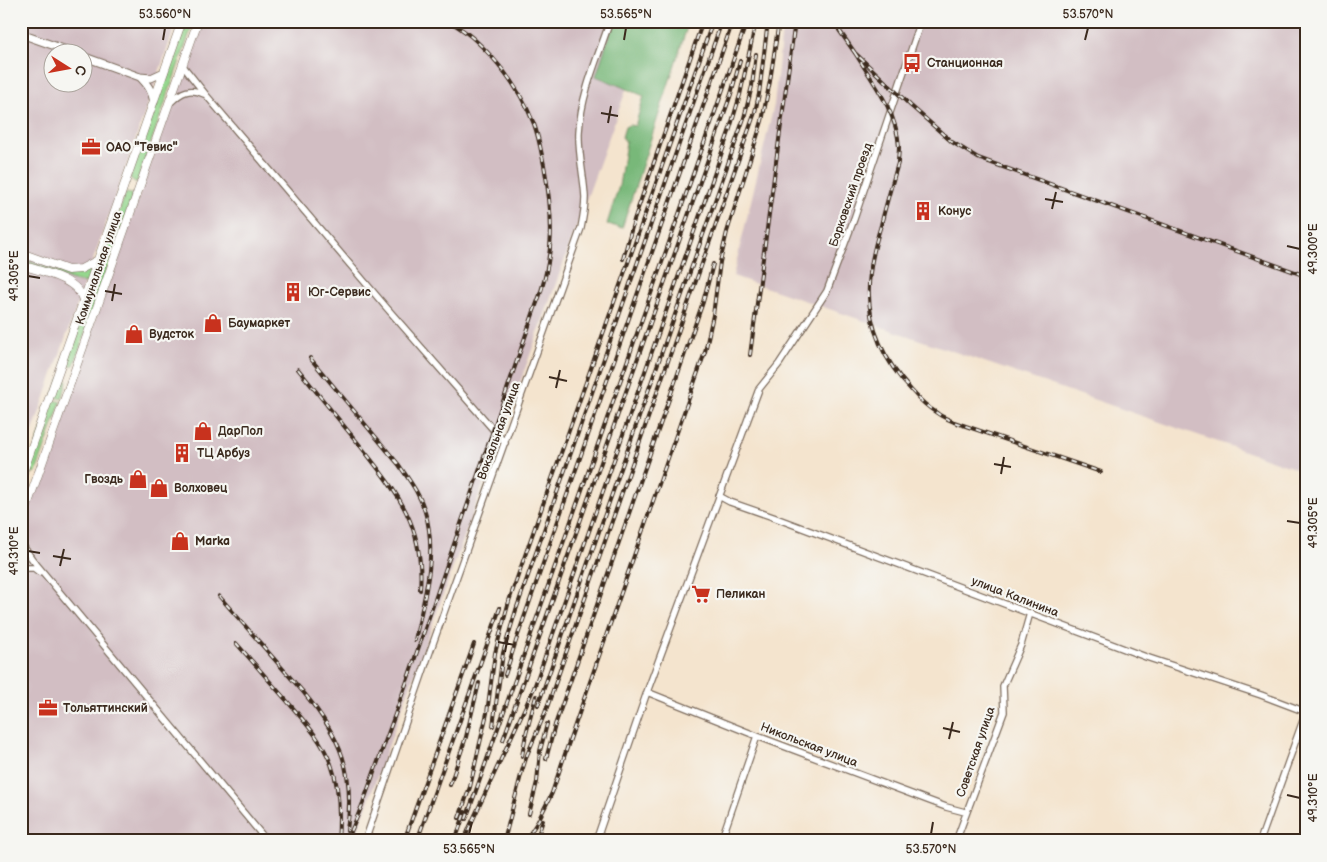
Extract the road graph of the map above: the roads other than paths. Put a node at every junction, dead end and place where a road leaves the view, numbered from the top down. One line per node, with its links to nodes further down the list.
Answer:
1 (182, 21): 9 (main road, Коммунальная улица)
2 (198, 21): 8 (main road, Коммунальная улица)
3 (610, 21): 22 (street, Вокзальная улица)
4 (921, 21): 27 (street, Борковский проезд)
5 (21, 34): 6 (street)
6 (44, 42)
7 (92, 60): 10 (street)
8 (183, 66): 11 (street); 13 (main road, Коммунальная улица)
9 (164, 72): 10 (street); 12 (main road, Коммунальная улица)
10 (140, 77): 12 (street)
11 (206, 95): 13 (street); 22 (street)
12 (154, 102): 14 (main road, Коммунальная улица)
13 (169, 104): 15 (main road, Коммунальная улица)
14 (124, 185): 15 (main road); 17 (main road, Коммунальная улица)
15 (138, 190): 21 (main road, Коммунальная улица)
16 (21, 253): 17 (main road)
17 (98, 260): 19 (main road, Коммунальная улица)
18 (21, 265): 19 (main road)
19 (83, 302): 20 (main road, Коммунальная улица)
20 (60, 367): 21 (main road); 23 (main road, Коммунальная улица)
21 (74, 372): 24 (main road, Коммунальная улица)
22 (505, 443): 38 (street, Вокзальная улица)
23 (26, 466): 24 (main road); 25 (main road, Коммунальная улица)
24 (40, 470): 26 (main road, Коммунальная улица)
25 (21, 480): 26 (main road)
26 (34, 485): 28 (main road, Коммунальная улица)
27 (719, 496): 32 (street, улица Калинина); 33 (street)
28 (21, 523)
29 (21, 543): 31 (street)
30 (21, 568): 31 (street)
31 (45, 576): 37 (street)
32 (1030, 613): 34 (street, улица Калинина); 36 (street, Советская улица)
33 (648, 692): 35 (street, Никольская улица); 39 (street)
34 (1306, 712): 42 (street)
35 (757, 736): 36 (street, Никольская улица); 40 (street)
36 (966, 812): 41 (street, Советская улица)
37 (267, 841)
38 (365, 841)
39 (596, 841)
40 (721, 841)
41 (956, 841)
42 (1260, 841)

